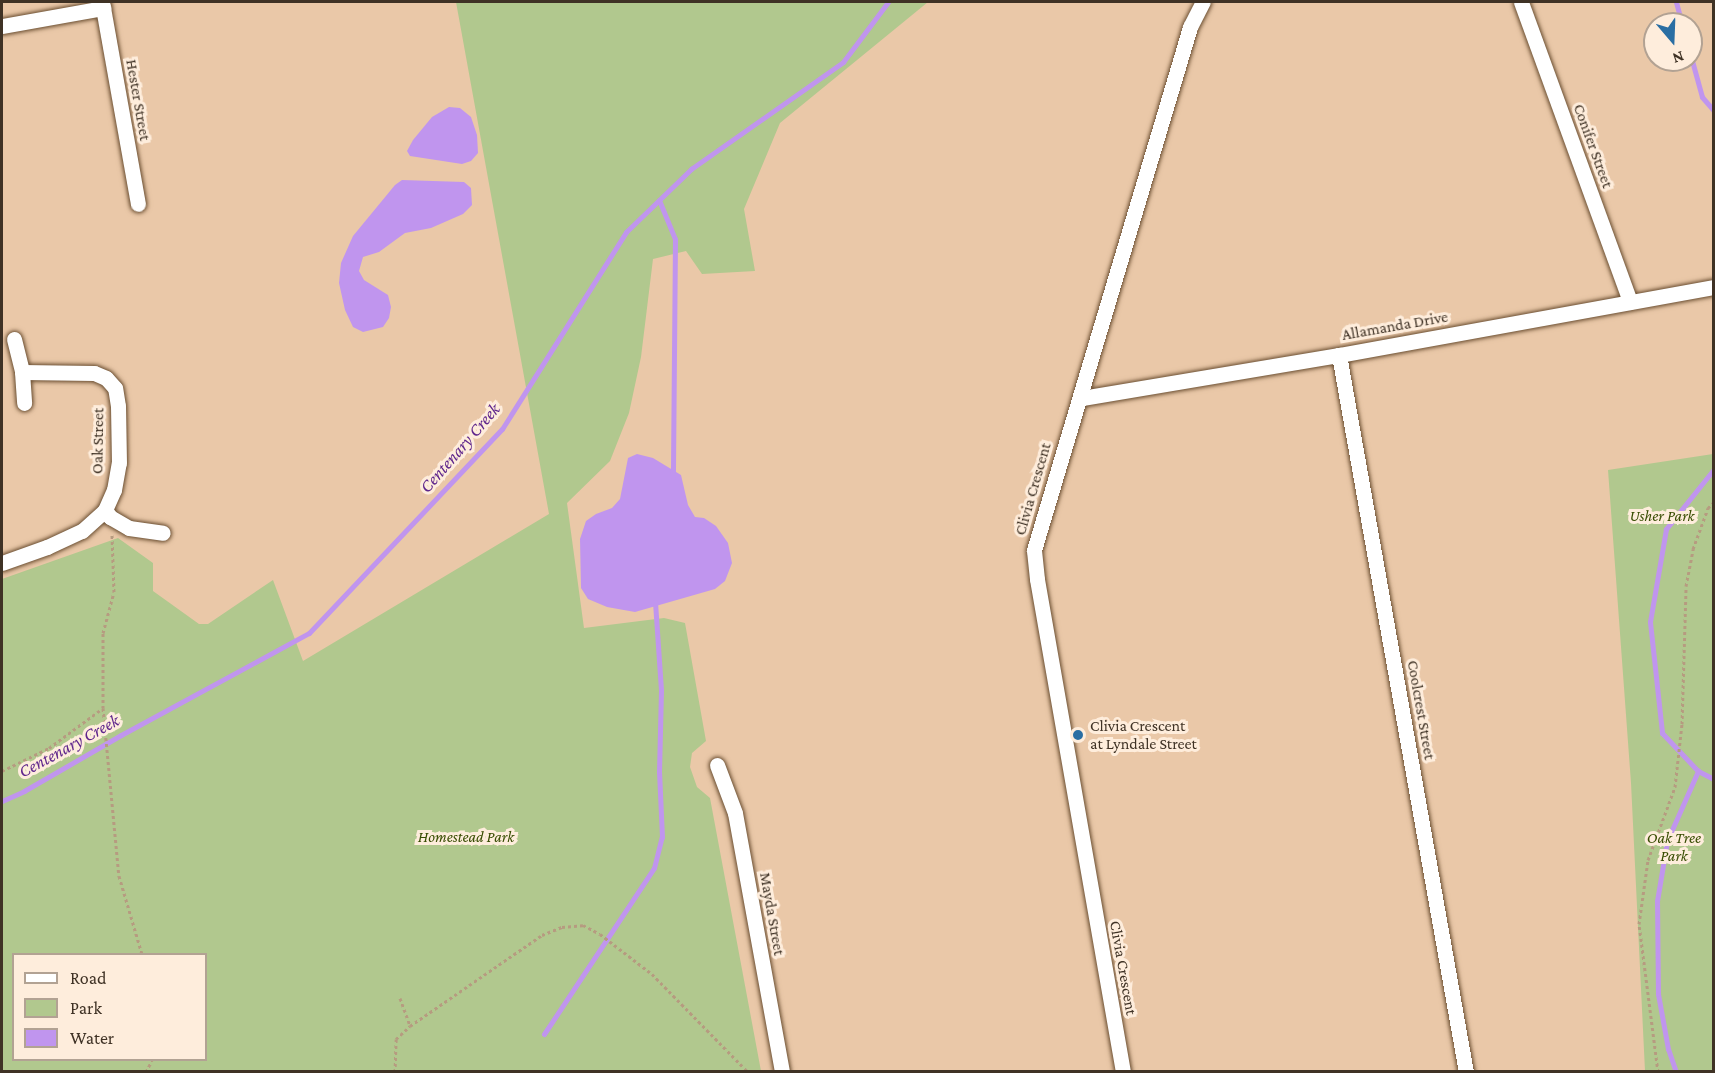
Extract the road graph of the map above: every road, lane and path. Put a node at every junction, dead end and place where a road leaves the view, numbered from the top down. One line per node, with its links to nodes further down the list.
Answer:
1 (1203, 2): 11 (street, Clivia Crescent)
2 (1521, 2): 7 (street, Conifer Street)
3 (103, 5): 4 (street); 5 (street, Hester Street)
4 (2, 26)
5 (138, 204)
6 (1713, 287): 7 (street, Allamanda Drive)
7 (1629, 302): 9 (street, Allamanda Drive)
8 (14, 339): 10 (street)
9 (1339, 355): 11 (street, Allamanda Drive); 27 (street, Coolcrest Street)
10 (22, 372): 12 (street); 14 (street, Oak Street)
11 (1082, 398): 26 (street, Clivia Crescent)
12 (24, 403)
13 (1713, 502): 28 (path)
14 (108, 513): 15 (street); 16 (street, Oak Street); 17 (path)
15 (163, 533)
16 (2, 563)
17 (103, 708): 19 (path); 20 (path)
18 (717, 765): 25 (street, Mayda Street)
19 (2, 771)
20 (142, 953)
21 (400, 998): 22 (path)
22 (410, 1026): 23 (path); 24 (path)
23 (395, 1071)
24 (748, 1071)
25 (782, 1071)
26 (1123, 1071)
27 (1466, 1071)
28 (1658, 1071)

